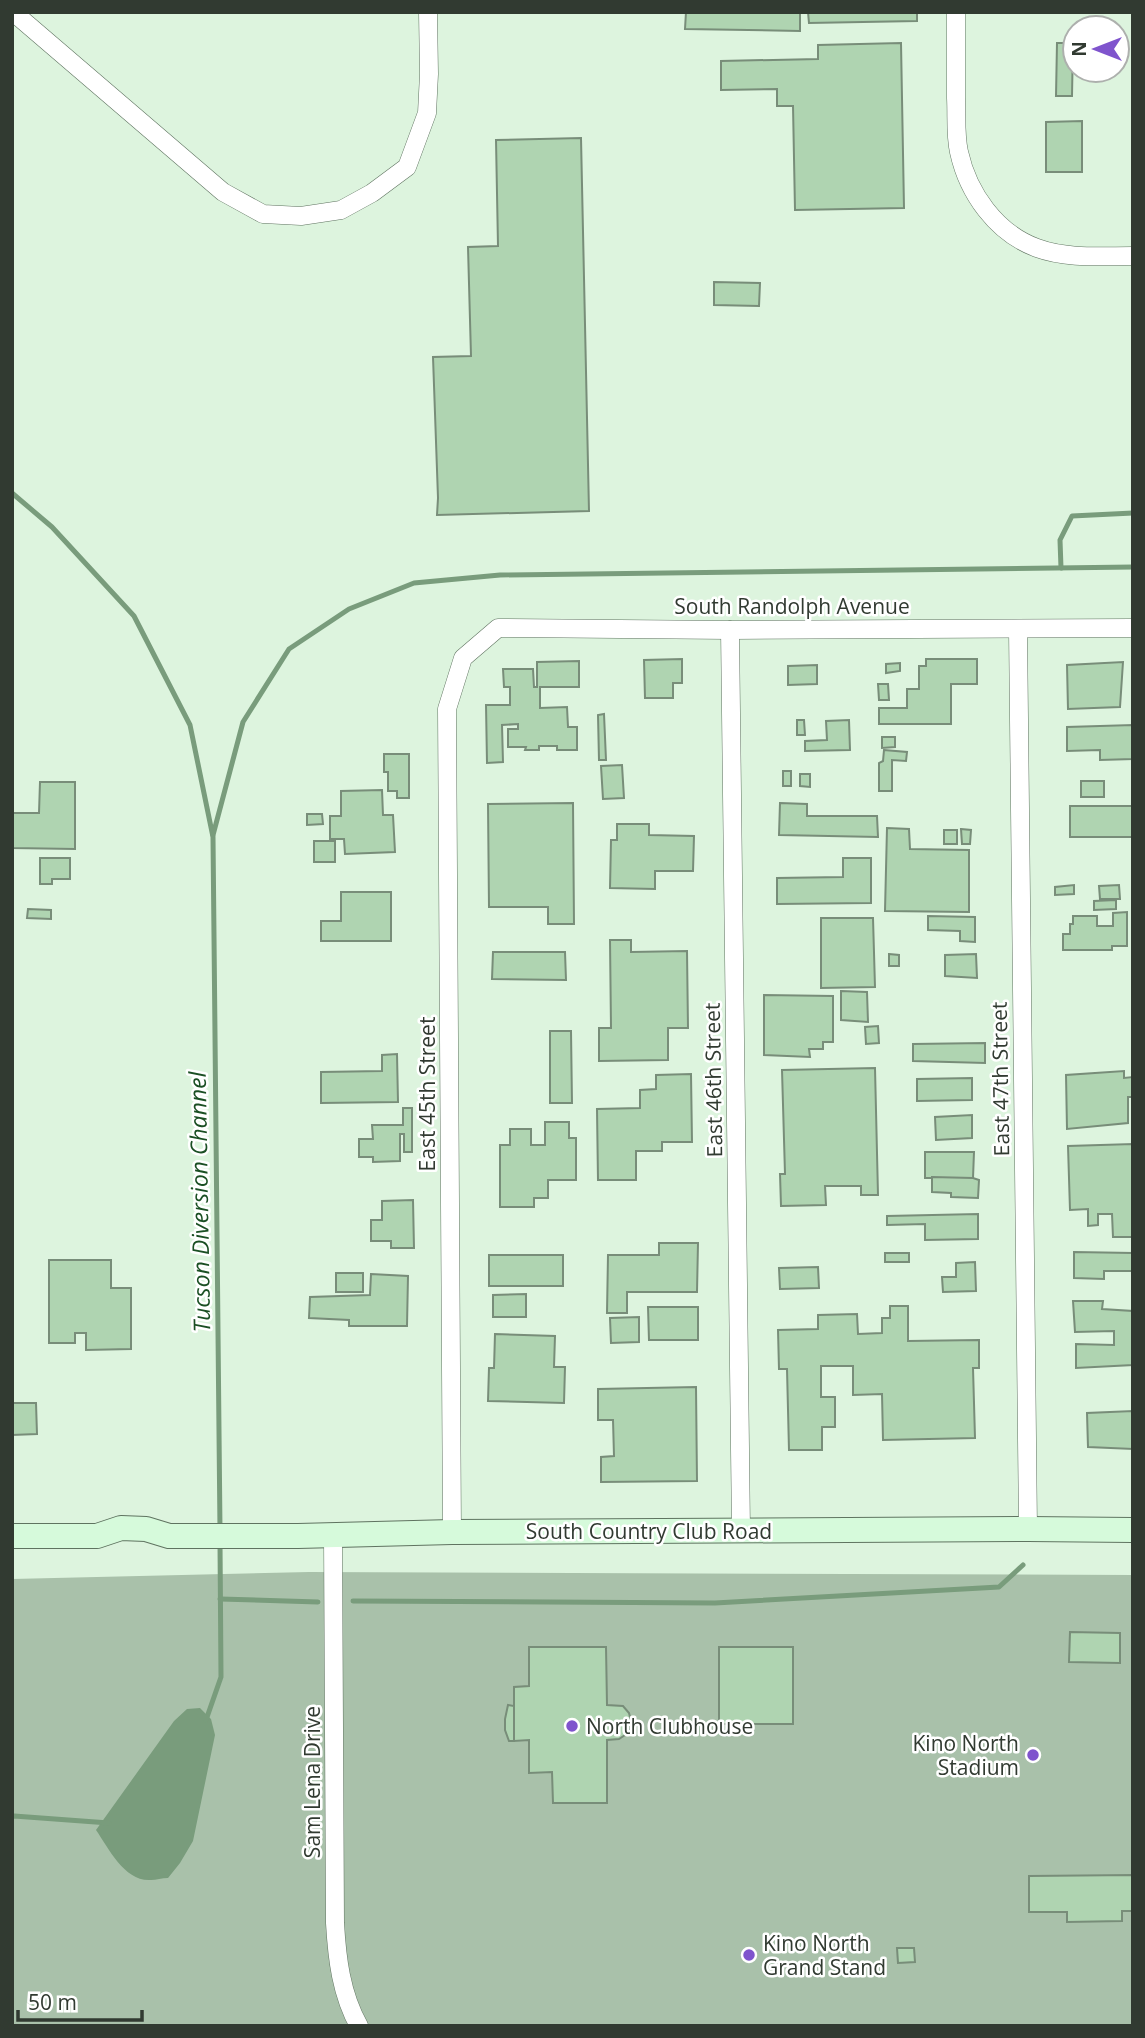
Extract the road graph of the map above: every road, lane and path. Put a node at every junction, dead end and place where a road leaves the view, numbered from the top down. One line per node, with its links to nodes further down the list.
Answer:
1 (13, 12): 2 (street)
2 (428, 12)
3 (956, 12): 4 (street)
4 (1133, 256)
5 (1133, 628): 6 (street, South Randolph Avenue)
6 (1018, 629): 7 (street, South Randolph Avenue); 9 (street, East 47th Street)
7 (730, 630): 8 (street, South Randolph Avenue); 11 (street, East 46th Street)
8 (463, 658): 12 (street, East 45th Street)
9 (1028, 1529): 10 (street, South Country Club Road); 11 (street, South Country Club Road)
10 (1133, 1530)
11 (741, 1531): 12 (street, South Country Club Road)
12 (452, 1532): 13 (street, South Country Club Road)
13 (333, 1535): 14 (street, South Country Club Road); 15 (street, Sam Lena Drive)
14 (12, 1536)
15 (359, 2026)

